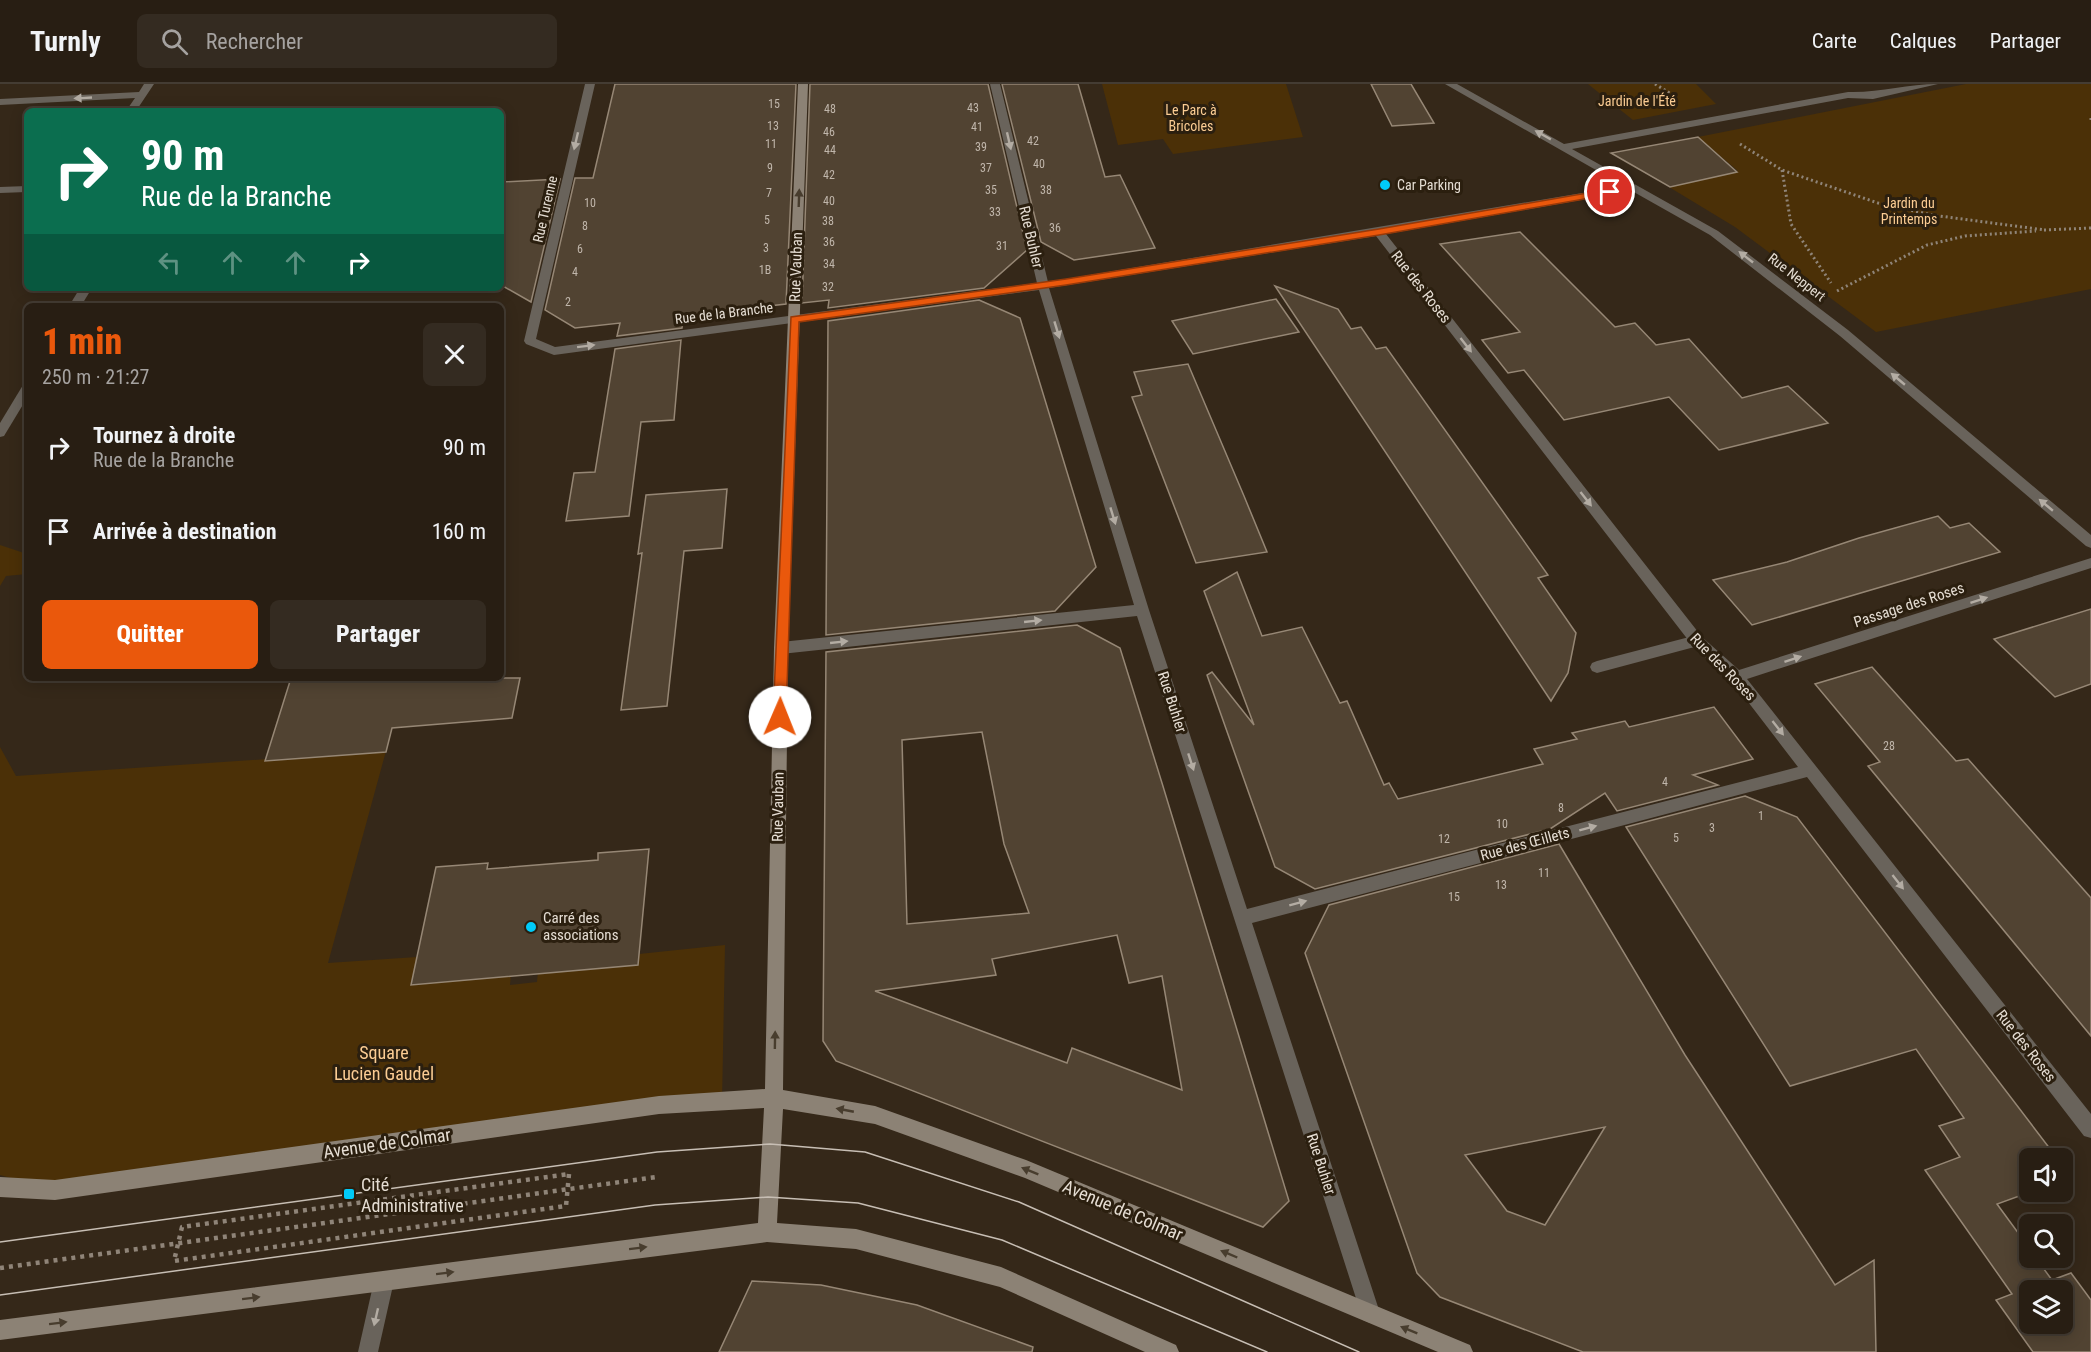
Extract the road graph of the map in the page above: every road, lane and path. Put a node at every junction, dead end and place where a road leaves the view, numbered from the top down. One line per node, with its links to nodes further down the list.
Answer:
1 (149, 84): 7 (street)
2 (590, 84): 25 (street, Rue Turenne, one-way to 25)
3 (803, 84): 24 (main road, Rue Vauban, one-way to 3)
4 (995, 84): 21 (street, Rue Buhler, one-way to 21)
5 (1450, 84): 13 (street, Rue Neppert, one-way to 5)
6 (1933, 84): 11 (street)
7 (142, 95): 8 (street, one-way to 8); 9 (street)
8 (0, 102)
9 (133, 108)
10 (2091, 118): 12 (path)
11 (1712, 120): 13 (street); 14 (path)
12 (2091, 123)
13 (1564, 147): 15 (street, Rue Neppert)
14 (1782, 170): 19 (path); 22 (path)
15 (1633, 188): 20 (street, Rue de la Branche); 28 (street, Rue Neppert, one-way to 15)
16 (24, 189): 17 (street)
17 (0, 190)
18 (2091, 228): 19 (path)
19 (2045, 230): 22 (path)
20 (1379, 232): 21 (street, Rue de la Branche); 31 (street, Rue des Roses, one-way to 31)
21 (1043, 285): 24 (street, Rue de la Branche); 30 (street, Rue Buhler, one-way to 30)
22 (1837, 291): 23 (path)
23 (1829, 297)
24 (794, 319): 25 (street, Rue de la Branche, one-way to 24); 32 (main road, Rue Vauban)
25 (530, 341)
26 (24, 393): 27 (street)
27 (0, 434)
28 (2091, 543)
29 (2091, 563): 34 (street, Passage des Roses, one-way to 29)
30 (1142, 610): 32 (street, one-way to 30); 36 (street, Rue Buhler, one-way to 36)
31 (1697, 641): 33 (street); 34 (street, Rue des Roses)
32 (781, 648): 37 (main road, Rue Vauban, one-way to 32)
33 (1597, 668)
34 (1737, 677): 35 (street, Rue des Roses, one-way to 35)
35 (1810, 770): 36 (street, Rue des Œillets, one-way to 35); 38 (street, Rue des Roses, one-way to 38)
36 (1241, 918): 46 (street, Rue Buhler)
37 (774, 1098): 40 (main road, Avenue de Colmar); 42 (main road); 46 (main road, Avenue de Colmar, one-way to 37)
38 (2091, 1129)
39 (656, 1177): 41 (path)
40 (0, 1187)
41 (568, 1189): 43 (path); 43 (path); 43 (path)
42 (767, 1232): 45 (main road, one-way to 42); 49 (main road)
43 (178, 1243): 44 (path)
44 (0, 1268)
45 (384, 1281): 47 (main road, one-way to 45); 48 (street, one-way to 48)
46 (1370, 1313): 50 (main road, Avenue de Colmar, one-way to 46)
47 (0, 1330)
48 (368, 1352)
49 (1169, 1352)
50 (1463, 1352)

